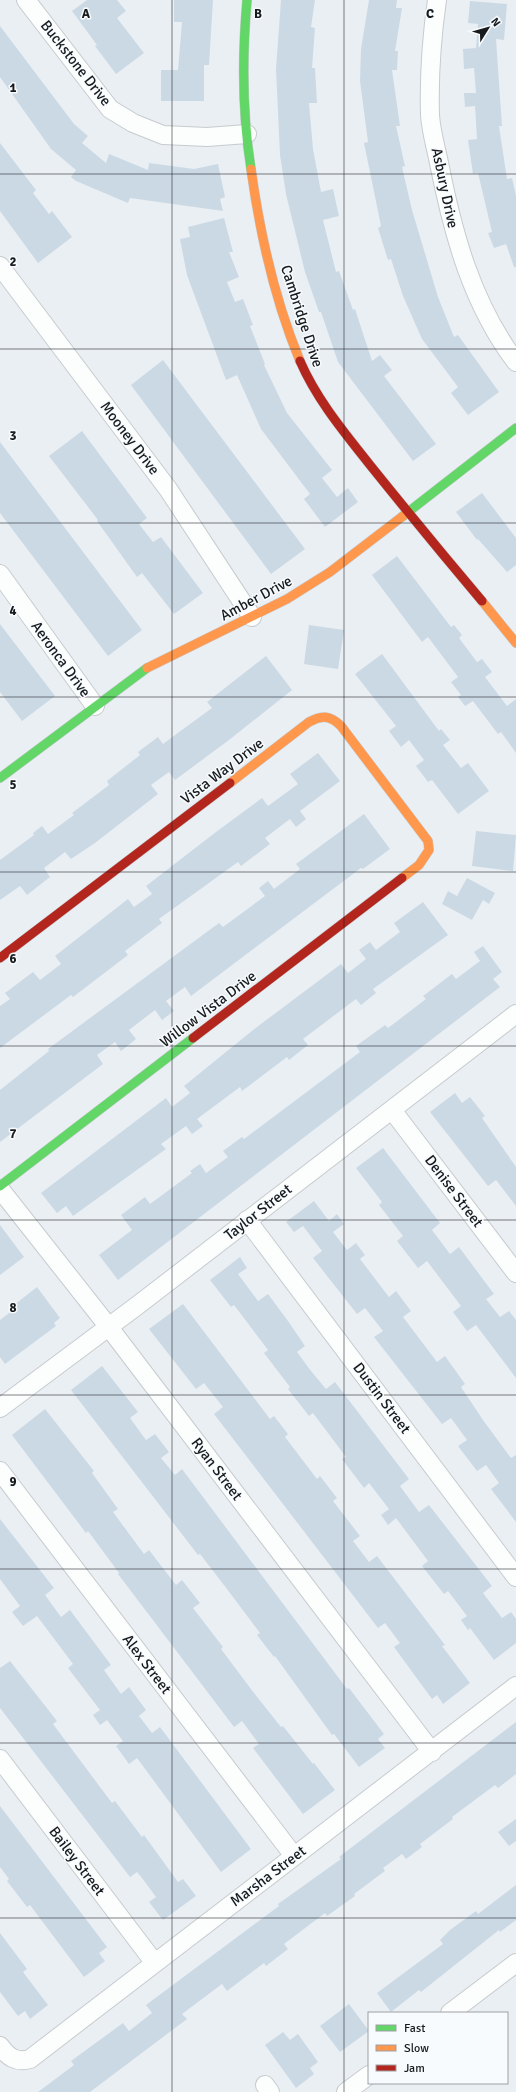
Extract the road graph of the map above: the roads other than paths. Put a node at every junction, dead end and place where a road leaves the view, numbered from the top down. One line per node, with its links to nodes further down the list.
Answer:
1 (26, 0): 4 (street, Buckstone Drive)
2 (247, 0): 4 (street, Cambridge Drive)
3 (437, 0): 6 (street, Asbury Drive)
4 (247, 134): 8 (street, Cambridge Drive)
5 (0, 266): 10 (street, Mooney Drive)
6 (516, 362)
7 (516, 428): 8 (street, Amber Drive)
8 (407, 511): 10 (street, Amber Drive); 11 (street, Cambridge Drive)
9 (0, 574): 12 (street, Aeronca Drive)
10 (252, 617): 12 (street, Amber Drive)
11 (516, 643)
12 (95, 706): 13 (street, Amber Drive)
13 (0, 778)
14 (429, 850): 15 (street, Vista Way Drive); 18 (street, Willow Vista Drive)
15 (0, 958)
16 (516, 1014): 17 (street, Taylor Street)
17 (392, 1110): 19 (street, Taylor Street); 20 (street, Denise Street)
18 (0, 1188): 21 (street, Ryan Street)
19 (247, 1220): 21 (street, Taylor Street); 24 (street, Dustin Street)
20 (516, 1273)
21 (108, 1326): 22 (street, Taylor Street); 26 (street, Ryan Street)
22 (0, 1408)
23 (0, 1471): 28 (street, Alex Street)
24 (516, 1577)
25 (516, 1686): 26 (street, Marsha Street)
26 (432, 1752): 28 (street, Marsha Street)
27 (0, 1759): 29 (street, Bailey Street)
28 (294, 1856): 29 (street, Marsha Street)
29 (154, 1962): 32 (street, Marsha Street)
30 (516, 1963): 31 (street)
31 (451, 2012)
32 (0, 2046)
33 (368, 2076): 34 (street)
34 (346, 2092)

